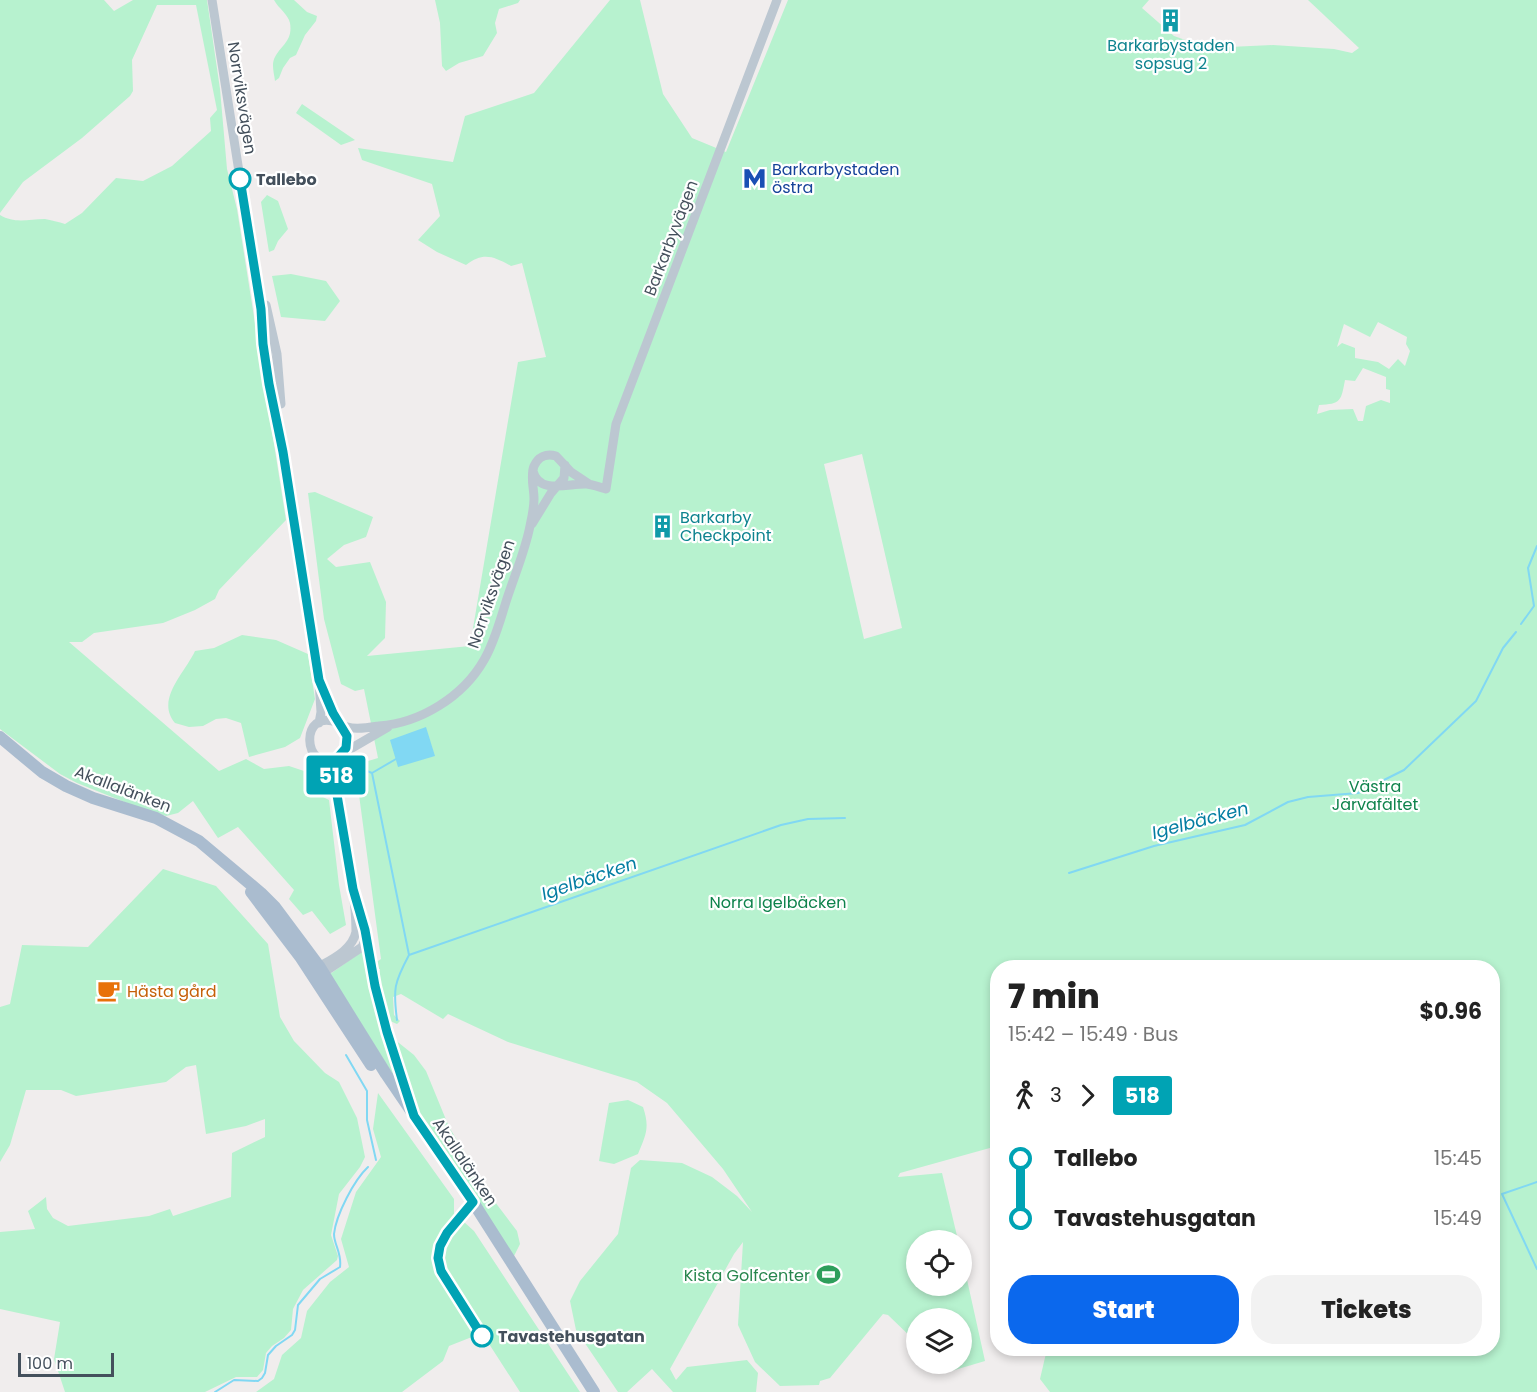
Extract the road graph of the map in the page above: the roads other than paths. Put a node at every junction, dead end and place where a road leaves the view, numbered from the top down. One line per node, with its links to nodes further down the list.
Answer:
1 (212, 0): 3 (street, Norrviksvägen)
2 (777, 0): 7 (street, Barkarbyvägen)
3 (249, 236): 6 (street, Norrviksvägen); 6 (street, Norrviksvägen)
4 (565, 464): 5 (street); 7 (street); 8 (street, Norrviksvägen)
5 (533, 471): 8 (street); 9 (street, Norrviksvägen)
6 (286, 473): 10 (street, Norrviksvägen)
7 (589, 484): 8 (street)
8 (556, 485): 9 (street, Norrviksvägen)
9 (530, 528): 13 (street, Norrviksvägen)
10 (319, 680): 11 (street, Norrviksvägen); 12 (street, Norrviksvägen)
11 (319, 723): 12 (street); 16 (street)
12 (340, 725): 13 (street, Norrviksvägen); 15 (street)
13 (391, 725): 15 (street, Norrviksvägen)
14 (0, 737): 20 (main road, Akallalänken)
15 (341, 755): 16 (street); 17 (street)
16 (319, 758): 17 (street)
17 (337, 795): 18 (street)
18 (353, 889): 19 (street); 20 (street)
19 (366, 938): 20 (street); 21 (street)
20 (317, 972): 21 (main road, Akallalänken); 22 (main road, Akallalänken)
21 (414, 1116): 23 (main road, Akallalänken)
22 (585, 1392)
23 (594, 1392)

